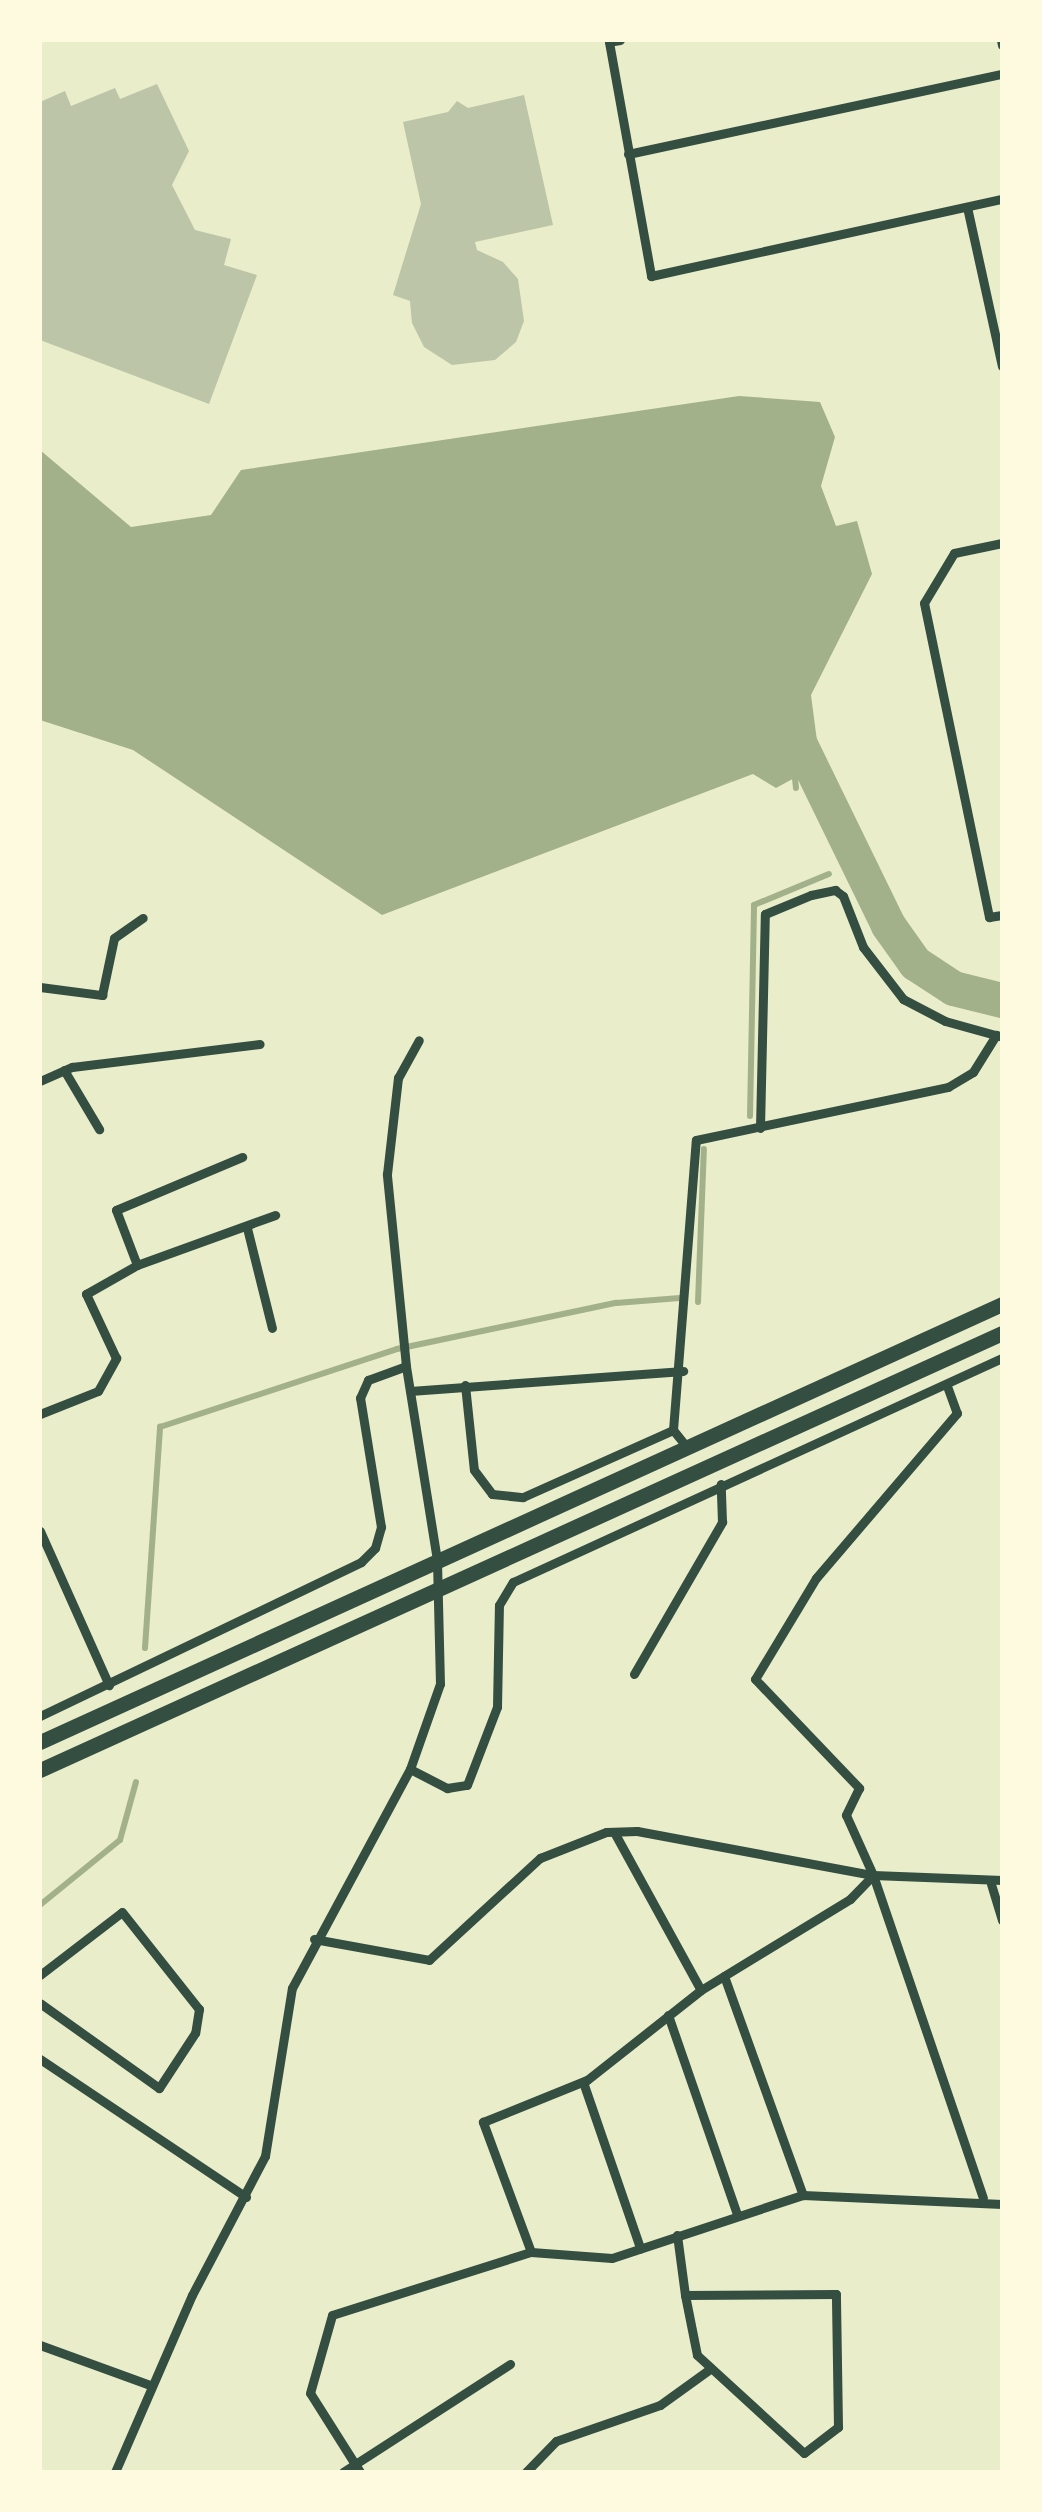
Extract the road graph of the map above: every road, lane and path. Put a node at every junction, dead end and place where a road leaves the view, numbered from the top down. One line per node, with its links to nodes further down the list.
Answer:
1 (620, 40): 3 (street)
2 (1002, 74): 3 (street)
3 (628, 154): 5 (street)
4 (1002, 199): 5 (street)
5 (967, 207): 6 (street)
6 (1002, 366)
7 (1002, 543): 8 (street)
8 (1002, 915)
9 (143, 918): 10 (street)
10 (40, 987)
11 (999, 1036): 16 (street); 16 (street)
12 (419, 1040): 26 (street)
13 (260, 1044): 14 (street)
14 (64, 1070): 15 (street); 17 (street)
15 (40, 1081)
16 (760, 1128): 27 (street)
17 (99, 1130)
18 (242, 1156): 21 (street)
19 (275, 1215): 20 (street)
20 (247, 1228): 21 (street); 23 (street)
21 (136, 1264): 31 (street)
22 (1002, 1304): 33 (highway)
23 (272, 1328)
24 (1002, 1334): 37 (highway)
25 (1002, 1358): 29 (street)
26 (406, 1366): 30 (street); 39 (street)
27 (682, 1371): 28 (street); 32 (street)
28 (464, 1385): 30 (street); 32 (street)
29 (948, 1386): 34 (street); 45 (street)
30 (410, 1392): 36 (street)
31 (40, 1414)
32 (673, 1430): 33 (street)
33 (686, 1446): 36 (highway)
34 (721, 1484): 38 (street); 42 (street)
35 (40, 1531): 39 (street)
36 (437, 1560): 37 (street); 41 (highway)
37 (439, 1589): 42 (street); 43 (highway)
38 (634, 1674)
39 (110, 1684): 40 (street)
40 (40, 1716)
41 (40, 1742)
42 (410, 1769): 49 (street)
43 (40, 1770)
44 (614, 1832): 45 (street); 49 (street); 52 (street)
45 (873, 1875): 47 (street); 51 (street); 59 (street)
46 (1002, 1880): 47 (street)
47 (990, 1884): 48 (street)
48 (1002, 1920)
49 (314, 1940): 58 (street)
50 (40, 1975): 53 (street)
51 (724, 1976): 52 (street); 57 (street)
52 (701, 1990): 54 (street)
53 (40, 2003)
54 (668, 2016): 56 (street); 61 (street)
55 (40, 2058): 58 (street)
56 (583, 2082): 63 (street); 64 (street)
57 (802, 2195): 59 (street); 61 (street)
58 (246, 2197): 69 (street)
59 (983, 2198): 60 (street)
60 (1002, 2204)
61 (737, 2214): 62 (street)
62 (677, 2235): 63 (street); 65 (street)
63 (640, 2248): 64 (street)
64 (531, 2252): 70 (street)
65 (685, 2295): 68 (street); 68 (street)
66 (40, 2345): 69 (street)
67 (510, 2364): 70 (street)
68 (710, 2369): 73 (street)
69 (150, 2385): 71 (street)
70 (358, 2468): 72 (street)
71 (115, 2472)
72 (343, 2472)
73 (526, 2472)

